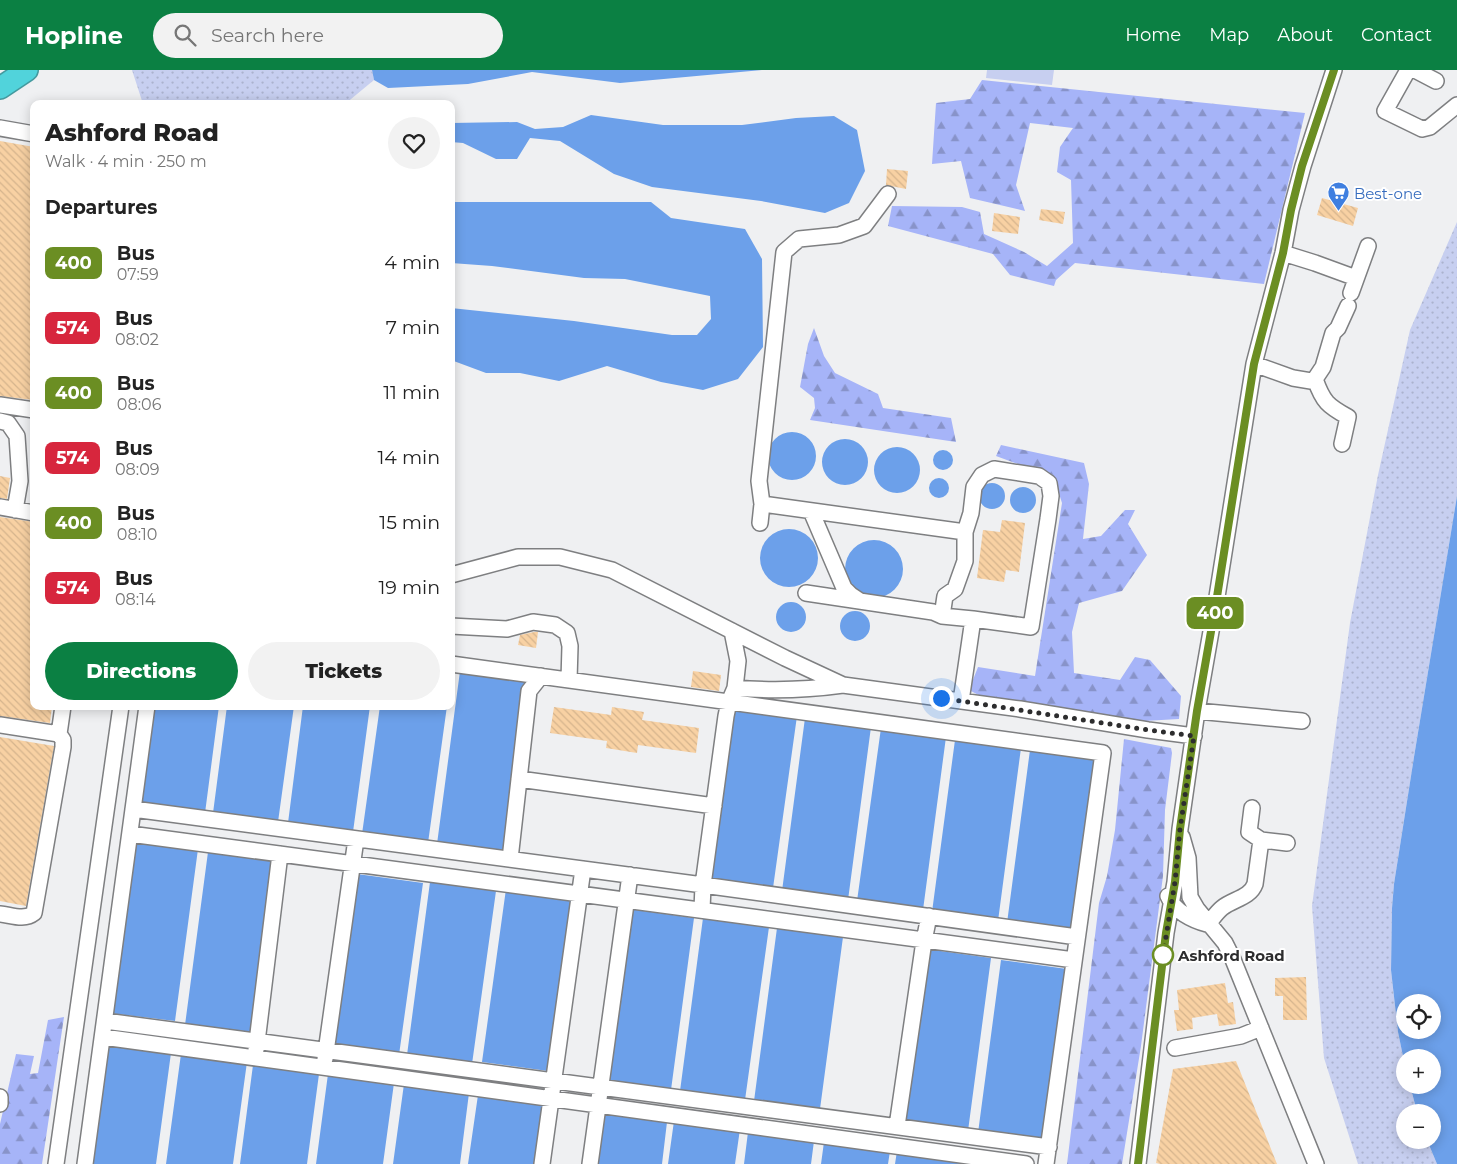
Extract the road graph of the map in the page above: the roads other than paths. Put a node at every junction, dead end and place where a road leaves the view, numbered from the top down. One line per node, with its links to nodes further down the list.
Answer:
1 (27, 70): 6 (highway)
2 (1334, 70): 12 (street)
3 (1408, 70): 7 (street)
4 (1415, 70): 5 (street)
5 (1436, 81)
6 (0, 88)
7 (1457, 105)
8 (0, 128): 9 (street)
9 (30, 133)
10 (888, 194): 20 (street)
11 (1368, 246): 13 (street)
12 (1283, 253): 13 (street); 14 (street)
13 (1356, 278): 15 (street)
14 (1254, 364): 15 (street); 42 (street)
15 (1317, 384): 19 (street)
16 (0, 405): 17 (street)
17 (30, 409)
18 (0, 421): 21 (street)
19 (1342, 444)
20 (762, 504): 22 (street); 24 (street)
21 (7, 508): 23 (street)
22 (811, 510): 25 (street); 28 (street)
23 (30, 512)
24 (760, 523)
25 (965, 532): 29 (street); 30 (street)
26 (455, 574): 32 (street)
27 (806, 593): 28 (street)
28 (862, 602): 29 (street)
29 (942, 616): 30 (street)
30 (973, 619): 38 (street)
31 (455, 626): 35 (street)
32 (732, 631): 36 (street); 37 (street)
33 (455, 665): 34 (street)
34 (541, 676): 35 (street); 47 (street)
35 (569, 680): 37 (street)
36 (843, 685): 37 (street); 38 (street)
37 (732, 695): 48 (street); 79 (street)
38 (961, 701): 46 (street)
39 (63, 710): 45 (street)
40 (120, 710): 113 (street)
41 (146, 710): 50 (street)
42 (1197, 711): 43 (street); 46 (street)
43 (1302, 720)
44 (0, 725): 45 (street)
45 (59, 734): 73 (street)
46 (1194, 736): 52 (street)
47 (519, 779): 48 (street); 60 (street)
48 (714, 806): 66 (street)
49 (1252, 808): 55 (street)
50 (133, 809): 51 (street); 53 (street)
51 (207, 819): 54 (street); 57 (street)
52 (1180, 829): 70 (street); 76 (street)
53 (130, 834): 57 (street); 83 (street)
54 (356, 839): 58 (street); 61 (street)
55 (1261, 840): 56 (street); 76 (street)
56 (1287, 843)
57 (204, 844): 59 (street)
58 (432, 849): 60 (street); 63 (street)
59 (280, 854): 61 (street); 87 (street)
60 (506, 858): 62 (street); 65 (street)
61 (353, 864): 63 (street); 90 (street)
62 (583, 869): 64 (street); 67 (street)
63 (429, 874): 65 (street)
64 (630, 875): 66 (street); 69 (street)
65 (498, 883): 67 (street)
66 (703, 885): 68 (street); 72 (street)
67 (579, 894): 69 (street); 96 (street)
68 (779, 895): 71 (street); 75 (street)
69 (626, 900): 72 (street); 97 (street)
70 (1171, 902): 76 (street); 119 (street)
71 (859, 906): 74 (street); 78 (street)
72 (702, 910): 75 (street)
73 (0, 914)
74 (929, 916): 77 (street); 80 (street)
75 (776, 920): 78 (street)
76 (1208, 924): 84 (street)
77 (1003, 926): 79 (street); 81 (street)
78 (855, 930): 80 (street)
79 (1077, 937): 82 (street)
80 (924, 940): 81 (street); 108 (street)
81 (999, 950): 82 (street)
82 (1074, 960): 111 (street)
83 (105, 1021): 85 (street); 86 (street)
84 (1261, 1028): 89 (street); 120 (street)
85 (179, 1031): 87 (street); 88 (street)
86 (102, 1038): 88 (street); 114 (street)
87 (257, 1041): 90 (street); 91 (street)
88 (176, 1048): 91 (street)
89 (1176, 1048)
90 (326, 1050): 92 (street); 93 (street)
91 (255, 1058): 93 (street)
92 (413, 1061): 94 (street); 95 (street)
93 (324, 1068): 95 (street)
94 (479, 1070): 96 (street); 98 (street)
95 (410, 1080): 98 (street)
96 (553, 1080): 97 (street); 101 (street)
97 (601, 1086): 100 (street); 104 (street)
98 (475, 1089): 101 (street)
99 (0, 1096): 102 (street)
100 (672, 1096): 103 (street); 105 (street)
101 (550, 1099): 104 (street); 115 (street)
102 (0, 1104)
103 (737, 1105): 106 (street); 107 (street)
104 (598, 1106): 105 (street); 116 (street)
105 (669, 1115): 107 (street)
106 (824, 1116): 108 (street); 109 (street)
107 (734, 1124): 109 (street)
108 (898, 1126): 110 (street)
109 (821, 1136): 112 (street)
110 (972, 1136): 111 (street); 112 (street)
111 (1049, 1146): 118 (street)
112 (969, 1156): 117 (street)
113 (56, 1164)
114 (85, 1164)
115 (542, 1164)
116 (590, 1164)
117 (1026, 1164)
118 (1046, 1164)
119 (1138, 1164)
120 (1316, 1164)

